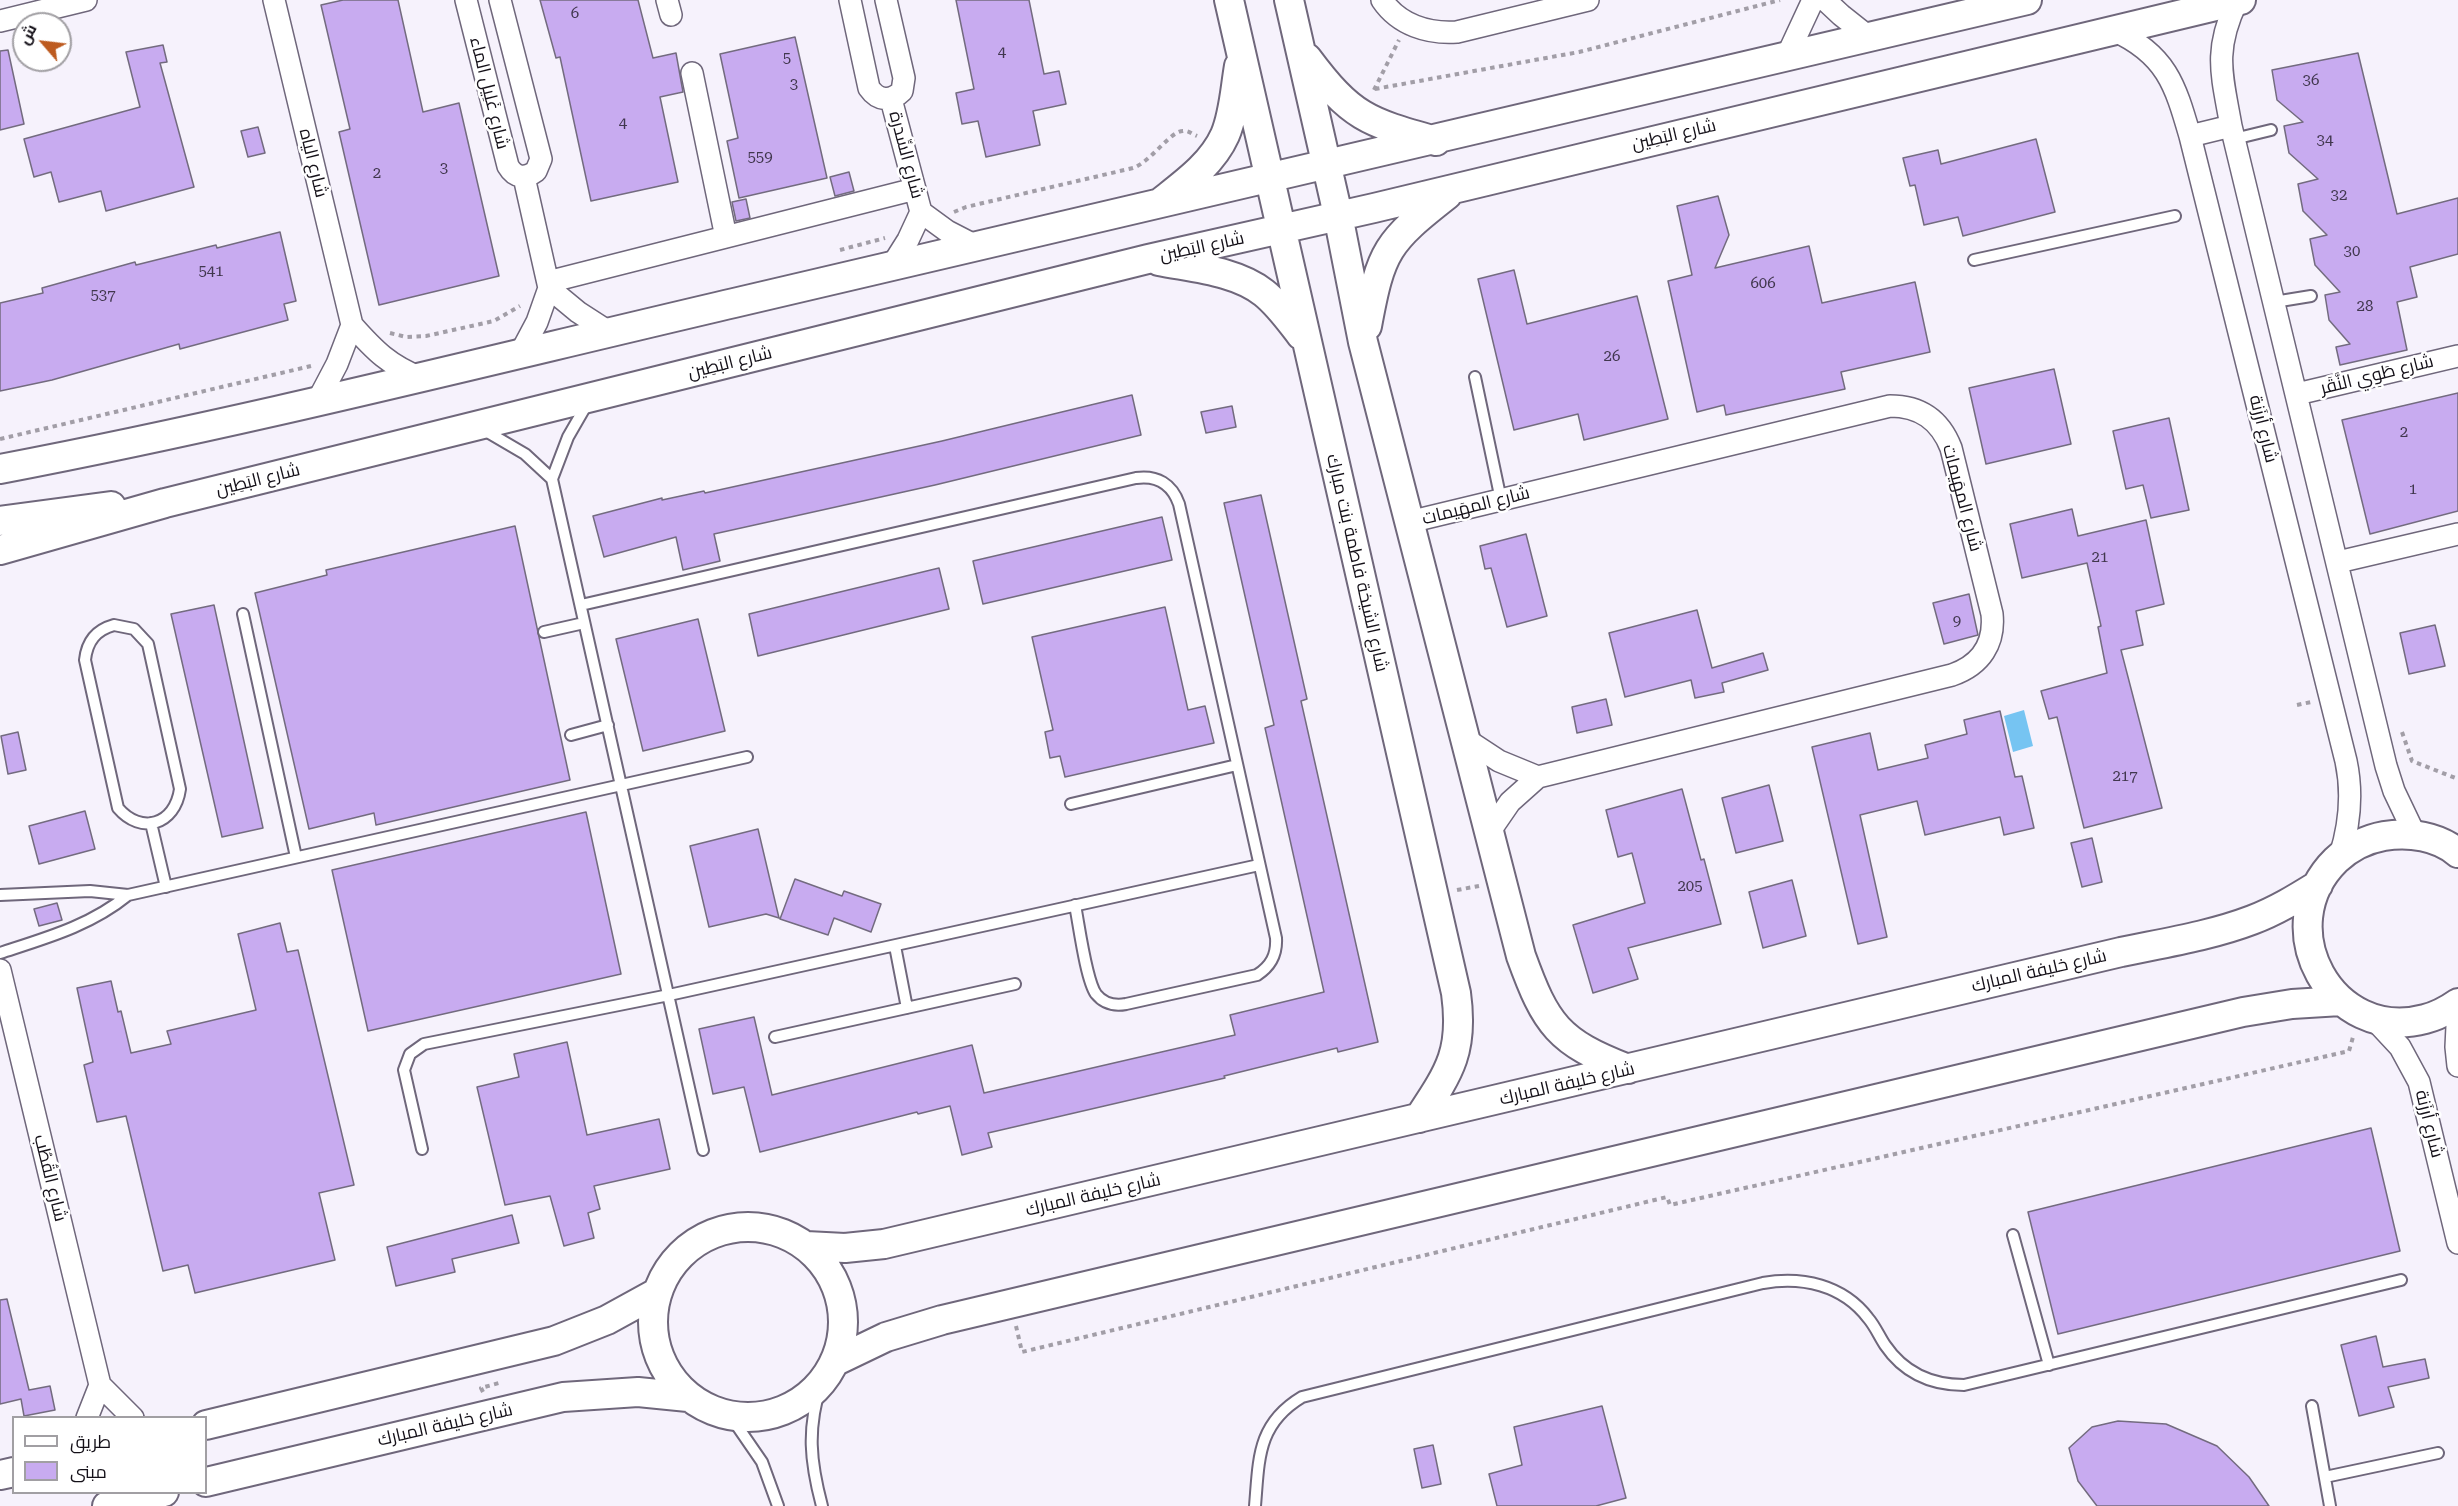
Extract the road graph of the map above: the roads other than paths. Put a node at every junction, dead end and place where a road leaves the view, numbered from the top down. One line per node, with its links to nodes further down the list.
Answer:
1 (86, 0): 15 (street)
2 (274, 0): 45 (street, شارع الياه)
3 (466, 0): 28 (street, شارع غَلِيل الماء)
4 (500, 0): 28 (street, شارع غَلِيل الماء)
5 (850, 0): 22 (street, شارع السِّدرة)
6 (886, 0): 22 (street, شارع السِّدرة)
7 (1229, 0): 19 (main road, شارع الشيخة فاطمة بنت مبارك)
8 (1289, 0): 18 (main road)
9 (1382, 0): 10 (street)
10 (1588, 0)
11 (1813, 0): 20 (street)
12 (1826, 0): 17 (street)
13 (2027, 0): 17 (main road)
14 (2239, 0): 16 (main road, شارع البَطِين); 24 (street)
15 (0, 21)
16 (2113, 30): 25 (street, شارع أرزَنة); 30 (main road, شارع البَطِين)
17 (1870, 38): 20 (main road)
18 (1300, 49): 26 (main road); 27 (main road)
19 (1242, 52): 29 (main road, شارع الشيخة فاطمة بنت مبارك); 32 (main road)
20 (1786, 58): 26 (main road)
21 (692, 73): 37 (street)
22 (891, 99): 31 (street, شارع السِّدرة)
23 (2271, 130): 24 (lane)
24 (2233, 133): 25 (street); 44 (street)
25 (2190, 136): 82 (street, شارع أرزَنة)
26 (1438, 141): 27 (main road)
27 (1327, 167): 29 (main road); 34 (main road)
28 (524, 177): 42 (street, شارع غَلِيل الماء)
29 (1269, 180): 32 (main road); 36 (main road, شارع الشيخة فاطمة بنت مبارك)
30 (1458, 186): 34 (main road, شارع البَطِين); 48 (main road)
31 (915, 189): 33 (street, شارع السِّدرة); 37 (street)
32 (1156, 206): 38 (main road)
33 (921, 212): 38 (street, شارع السِّدرة); 41 (street, شارع السِّدرة)
34 (1338, 215): 36 (main road, شارع البَطِين); 48 (main road)
35 (2175, 216): 40 (lane)
36 (1280, 230): 39 (main road, شارع البَطِين); 47 (main road, شارع الشيخة فاطمة بنت مبارك)
37 (726, 237): 42 (street)
38 (978, 247): 41 (main road)
39 (1148, 259): 47 (main road); 54 (main road, شارع البَطِين)
40 (1974, 260)
41 (891, 267): 46 (main road)
42 (548, 285): 46 (street); 49 (street)
43 (2311, 296): 44 (lane)
44 (2274, 302): 53 (street)
45 (352, 325): 52 (street, شارع الياه); 55 (street)
46 (609, 332): 49 (main road)
47 (1306, 340): 101 (main road, شارع الشيخة فاطمة بنت مبارك)
48 (1363, 342): 62 (main road)
49 (520, 354): 52 (main road)
50 (2458, 356): 53 (street, شارع طَوِي النَّقَر)
51 (1475, 376): 59 (lane)
52 (421, 378): 55 (main road)
53 (2297, 394): 65 (street)
54 (591, 398): 56 (main road, شارع البَطِين); 58 (lane)
55 (317, 402): 57 (main road)
56 (475, 426): 58 (lane); 60 (main road, شارع البَطِين)
57 (0, 469)
58 (552, 479): 66 (lane)
59 (1501, 500): 62 (street, شارع المهَيمات); 75 (street, شارع المهَيمات)
60 (165, 503): 61 (main road, شارع البَطِين); 64 (main road, شارع البَطِين)
61 (0, 521)
62 (1409, 522): 72 (main road)
63 (2458, 534): 65 (street)
64 (0, 550)
65 (2338, 562): 80 (street)
66 (581, 605): 68 (lane); 74 (lane)
67 (243, 614): 83 (lane)
68 (585, 623): 69 (lane); 70 (lane)
69 (544, 632)
70 (608, 725): 71 (lane); 76 (lane)
71 (571, 735)
72 (1464, 738): 75 (street); 79 (main road)
73 (747, 757): 76 (lane)
74 (1237, 765): 77 (lane); 84 (lane)
75 (1538, 777): 79 (street, شارع المهَيمات)
76 (621, 784): 83 (lane); 94 (lane)
77 (1071, 804)
78 (152, 823): 78 (lane); 86 (lane)
79 (1488, 834): 100 (main road)
80 (2415, 835): 81 (main road); 82 (main road)
81 (2457, 851)
82 (2340, 856): 85 (main road)
83 (296, 857): 86 (lane)
84 (1259, 865): 89 (lane); 89 (lane)
85 (2318, 885): 97 (main road); 100 (main road, شارع خليفة المبارك)
86 (166, 887): 88 (lane)
87 (0, 895): 88 (lane)
88 (128, 895): 91 (lane)
89 (1076, 905): 90 (lane)
90 (895, 946): 94 (lane); 96 (lane)
91 (0, 953)
92 (0, 970): 111 (street, شارع القُطُب)
93 (1015, 984): 96 (lane)
94 (669, 996): 102 (lane); 103 (lane)
95 (2458, 1004): 97 (main road); 99 (street)
96 (907, 1008): 98 (lane)
97 (2358, 1011): 105 (street, شارع أرزَنة); 110 (main road)
98 (775, 1037)
99 (2458, 1066)
100 (1628, 1069): 101 (main road, شارع خليفة المبارك)
101 (1419, 1118): 106 (main road, شارع خليفة المبارك)
102 (422, 1149)
103 (703, 1150)
104 (2013, 1235): 109 (lane)
105 (2458, 1243)
106 (806, 1246): 108 (main road); 110 (main road)
107 (2401, 1280): 109 (lane)
108 (658, 1292): 112 (main road); 117 (main road)
109 (2049, 1365): 125 (lane)
110 (828, 1373): 116 (main road); 124 (lane)
111 (100, 1385): 114 (street); 115 (street)
112 (688, 1397): 116 (main road); 120 (main road, شارع خليفة المبارك)
113 (2312, 1406): 119 (lane)
114 (88, 1416)
115 (131, 1416)
116 (731, 1417): 123 (lane)
117 (207, 1425)
118 (2438, 1453): 119 (lane)
119 (2325, 1477): 126 (lane)
120 (207, 1482)
121 (156, 1494): 122 (main road)
122 (107, 1506)
123 (778, 1506)
124 (822, 1506)
125 (1255, 1506)
126 (2330, 1506)

